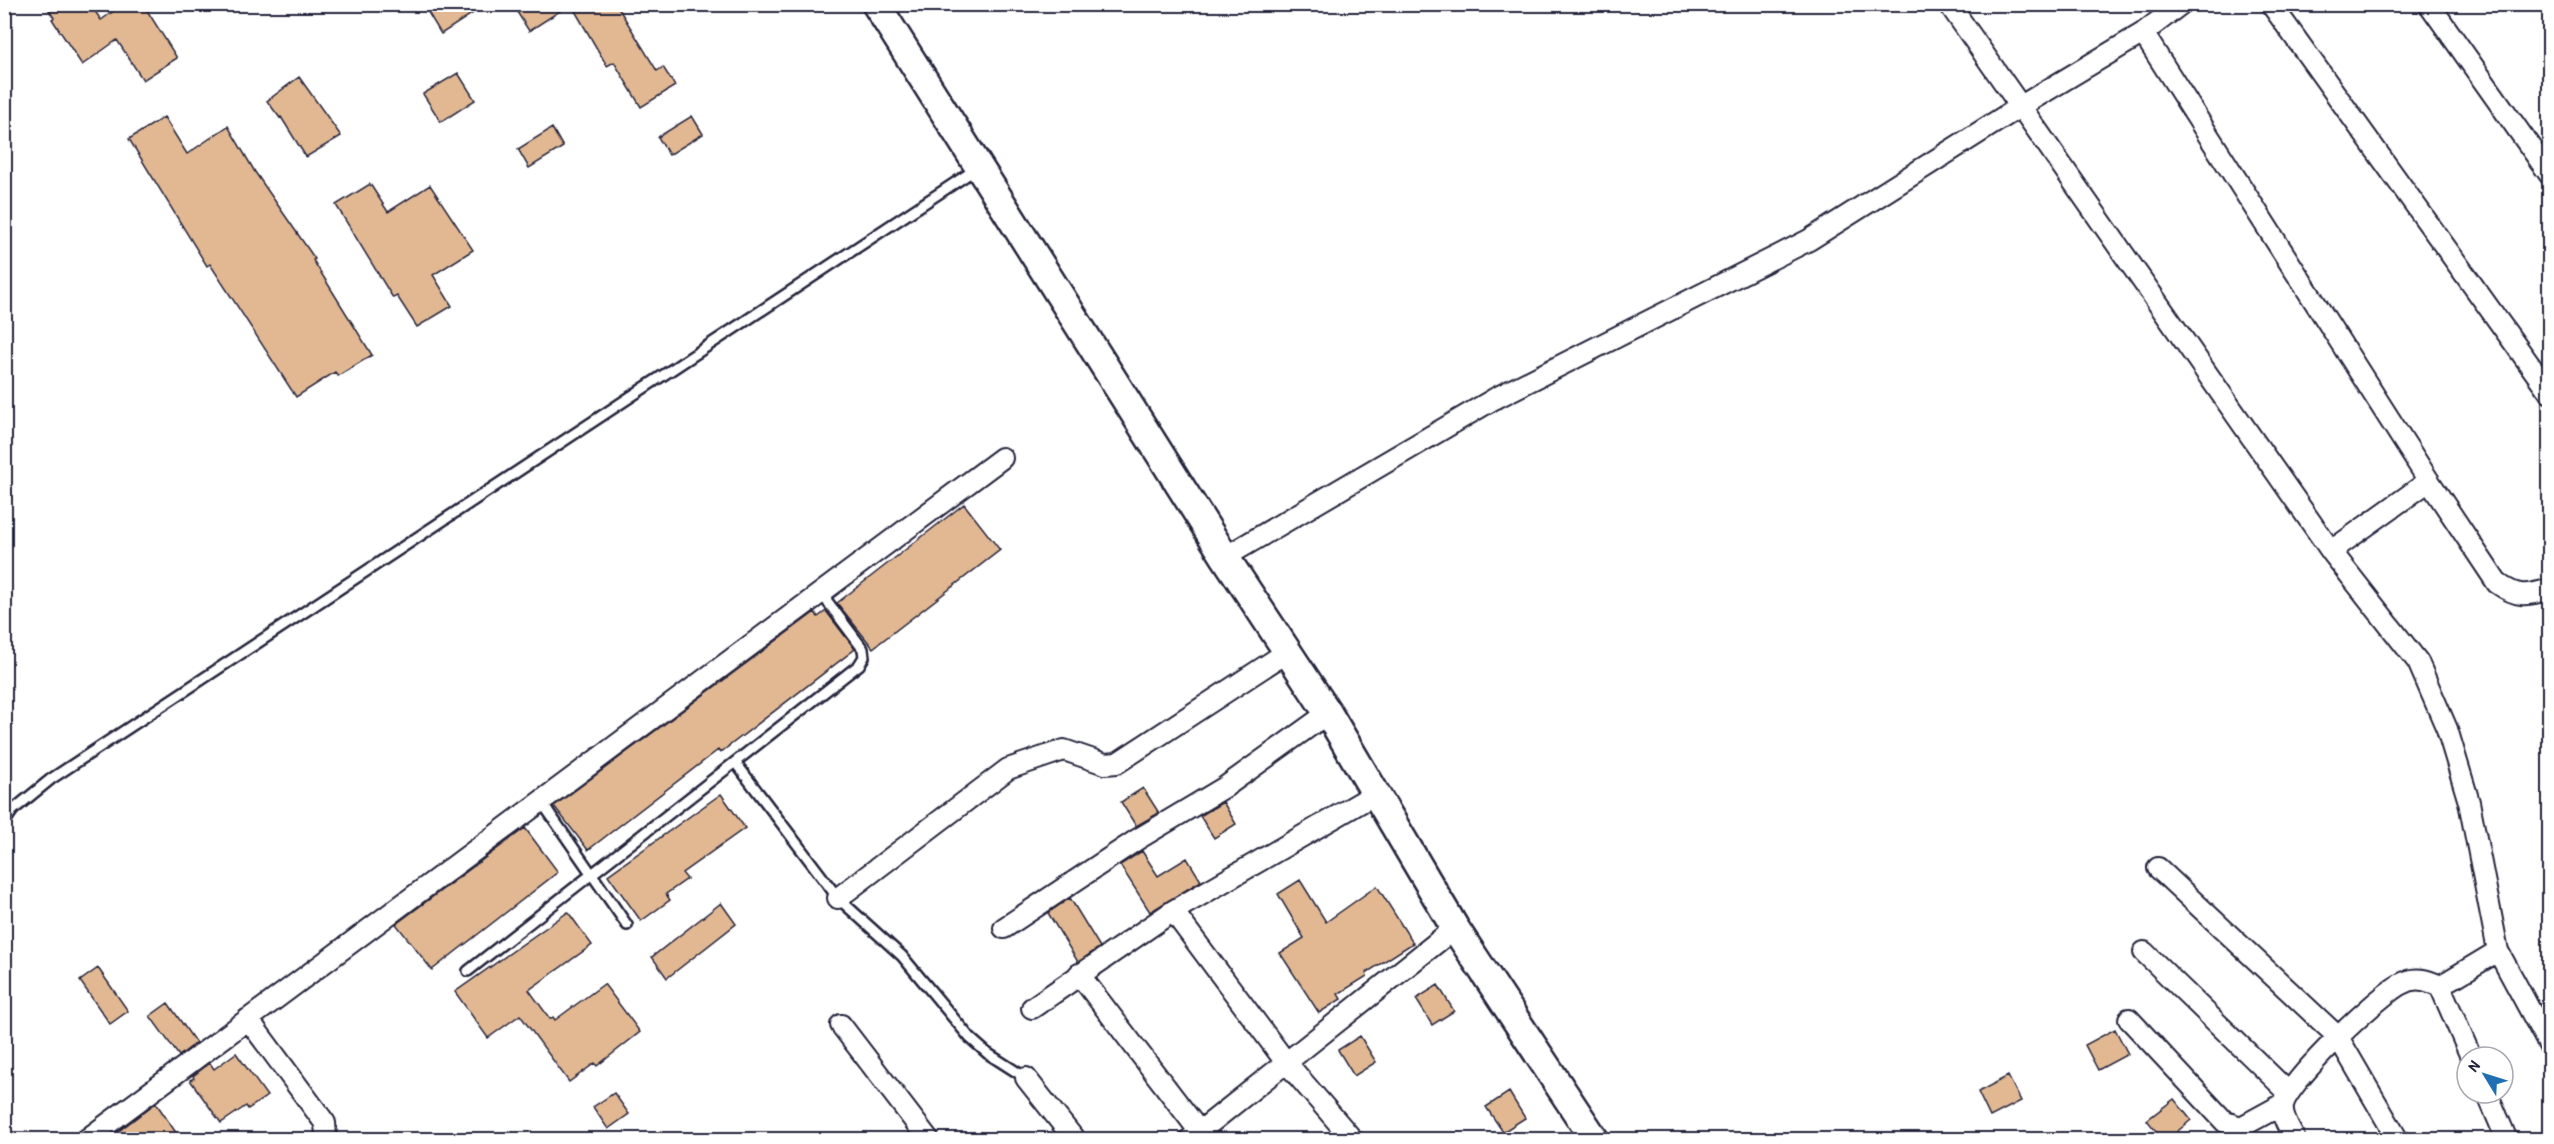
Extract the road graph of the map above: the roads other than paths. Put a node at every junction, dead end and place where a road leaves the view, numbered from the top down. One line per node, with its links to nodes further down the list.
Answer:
1 (876, 4): 8 (street)
2 (1949, 4): 7 (street)
3 (2181, 4): 6 (street)
4 (2271, 4): 10 (street)
5 (2429, 4): 9 (street)
6 (2143, 33): 7 (street); 12 (street)
7 (2021, 106): 13 (street); 14 (street)
8 (978, 168): 14 (street); 22 (lane)
9 (2550, 175)
10 (2550, 393)
11 (1002, 458): 16 (street)
12 (2428, 481): 13 (street); 15 (street)
13 (2331, 551): 30 (street)
14 (1225, 557): 17 (street)
15 (2550, 589)
16 (821, 593): 19 (lane); 21 (street)
17 (1287, 652): 18 (street); 25 (street)
18 (1328, 713): 20 (street); 28 (street)
19 (735, 762): 24 (lane); 25 (lane)
20 (1375, 795): 26 (street); 29 (street)
21 (541, 801): 24 (lane); 36 (street)
22 (4, 823)
23 (2158, 868): 39 (street)
24 (592, 874): 27 (lane); 32 (lane)
25 (838, 898): 43 (lane)
26 (1173, 912): 33 (street); 42 (street)
27 (627, 925)
28 (1004, 928)
29 (1455, 928): 42 (street); 53 (street)
30 (2498, 951): 34 (street); 41 (street)
31 (2144, 952): 44 (street)
32 (468, 971)
33 (1079, 974): 35 (street); 46 (street)
34 (2440, 986): 39 (street); 40 (street)
35 (1032, 1008)
36 (248, 1019): 48 (street); 49 (street)
37 (2129, 1019): 44 (street)
38 (841, 1025): 50 (street)
39 (2338, 1037): 44 (street); 54 (street)
40 (2466, 1045)
41 (2550, 1047)
42 (1285, 1061): 46 (street); 52 (street)
43 (1026, 1078): 51 (street)
44 (2285, 1098): 47 (street)
45 (2492, 1105): 55 (street)
46 (1198, 1137)
47 (2295, 1139)
48 (86, 1140)
49 (323, 1140)
50 (929, 1140)
51 (1075, 1140)
52 (1353, 1140)
53 (1595, 1140)
54 (2398, 1140)
55 (2507, 1140)

